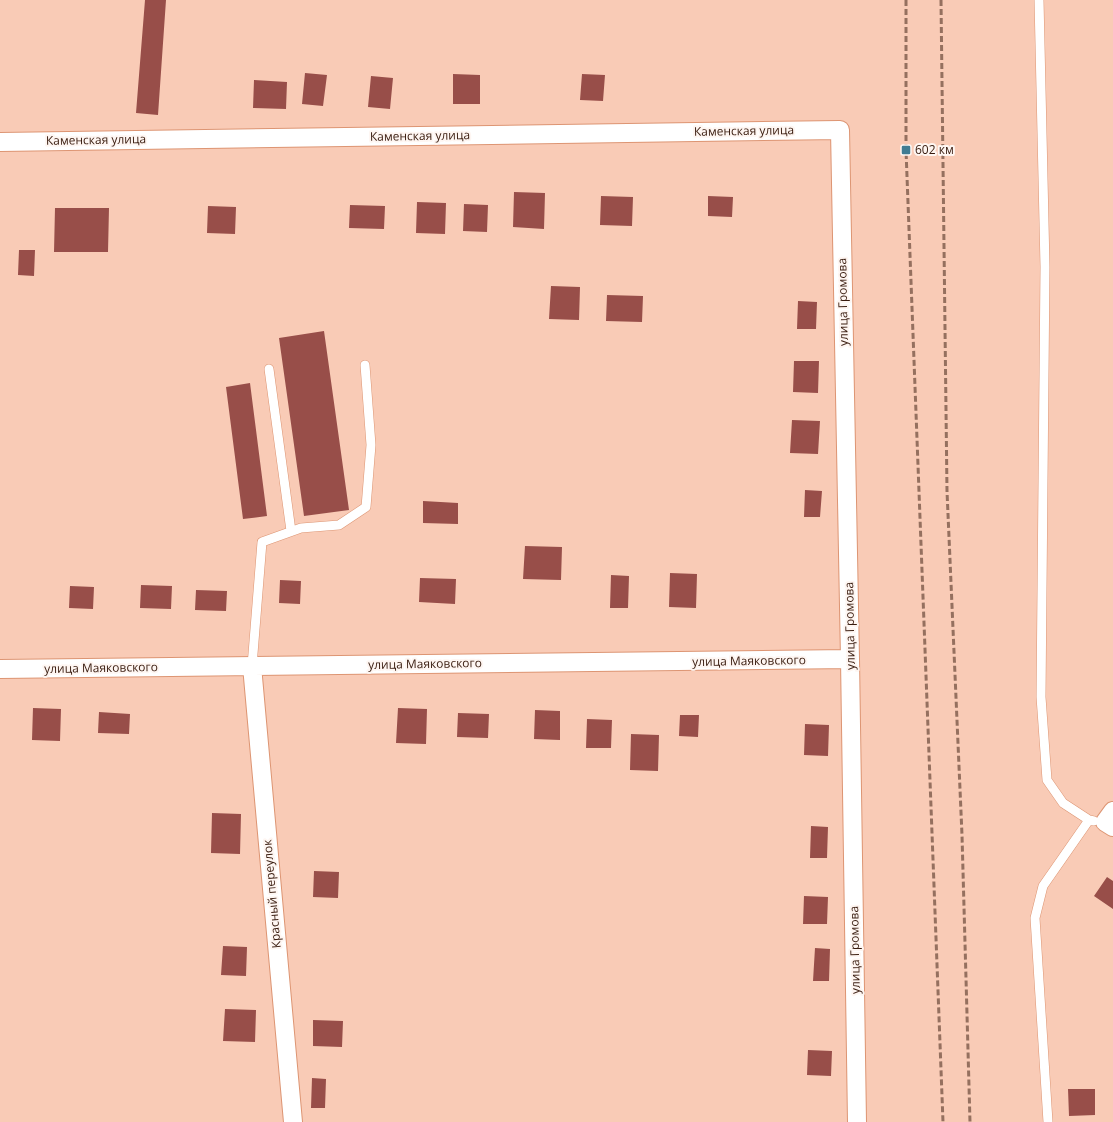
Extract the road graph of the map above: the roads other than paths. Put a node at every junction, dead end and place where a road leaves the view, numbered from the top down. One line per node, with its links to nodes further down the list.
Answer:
1 (1039, 0): 10 (lane)
2 (840, 130): 3 (street, Каменская улица); 7 (street, улица Громова)
3 (0, 142)
4 (365, 365): 6 (lane)
5 (269, 369): 6 (lane)
6 (291, 532): 8 (lane)
7 (850, 660): 8 (street, улица Маяковского); 12 (street, улица Громова)
8 (252, 666): 9 (street, улица Маяковского); 11 (street, Красный переулок)
9 (0, 669)
10 (1105, 820): 13 (lane)
11 (293, 1122)
12 (857, 1122)
13 (1048, 1122)

